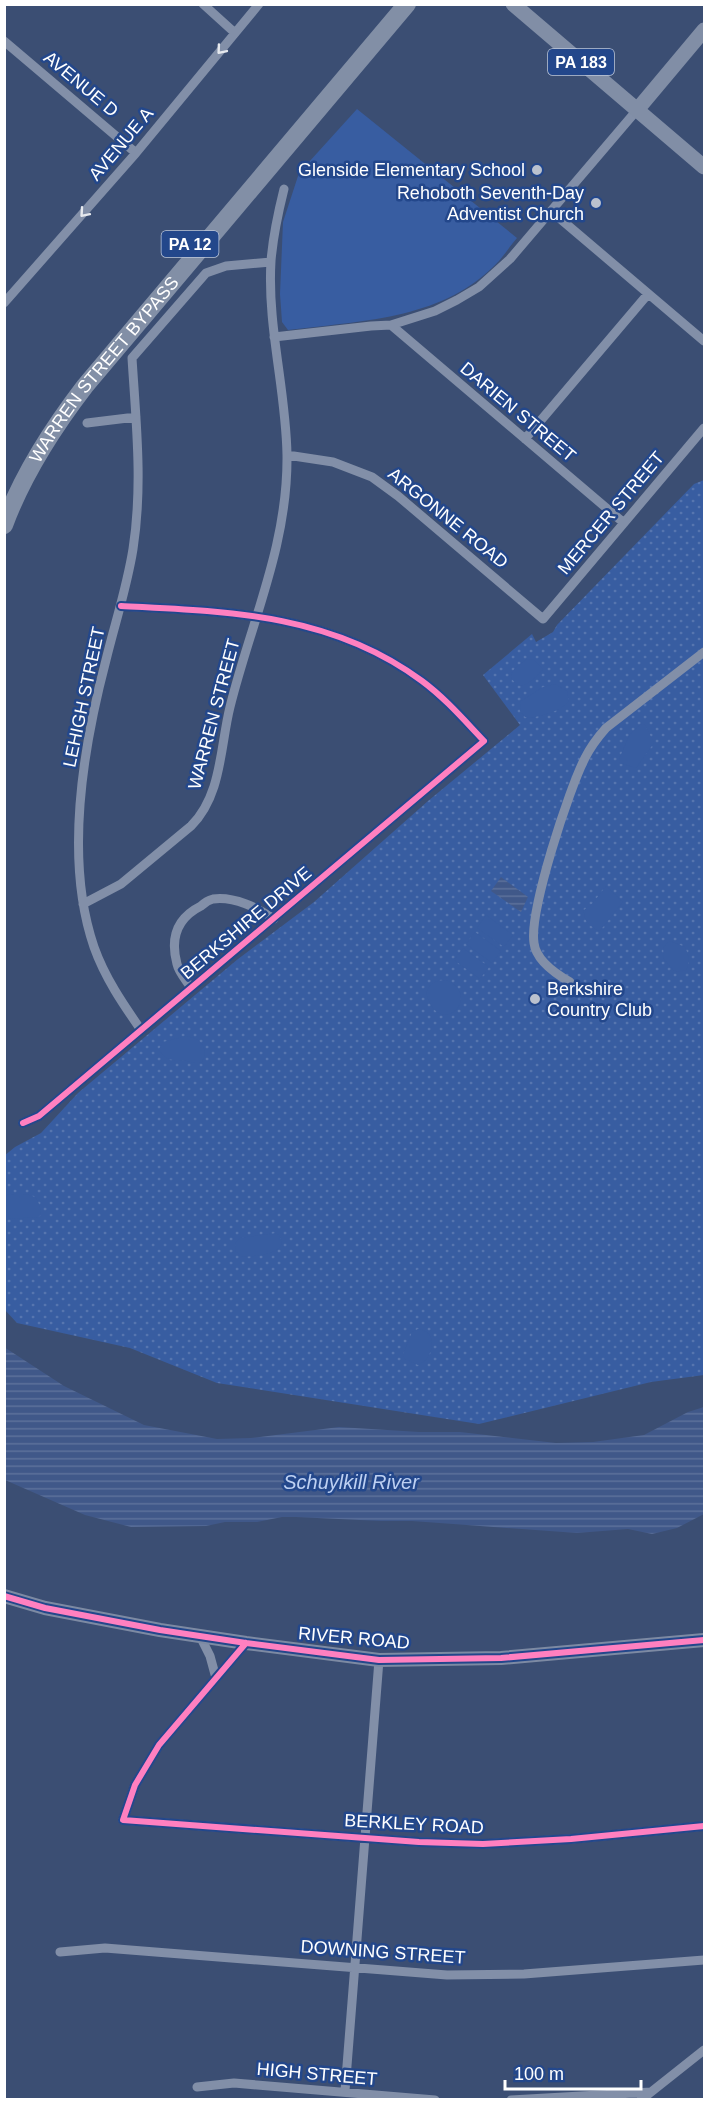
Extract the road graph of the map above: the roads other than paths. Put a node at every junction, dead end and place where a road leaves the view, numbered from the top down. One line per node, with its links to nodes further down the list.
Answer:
1 (203, 4): 7 (street)
2 (259, 4): 7 (street, AVENUE A)
3 (393, 4): 25 (highway, WARREN STREET BYPASS / PA 12)
4 (407, 4): 27 (highway, WARREN STREET BYPASS / PA 12)
5 (513, 4): 9 (main road, PA 183)
6 (705, 30): 9 (main road)
7 (235, 33): 10 (street, AVENUE A, one-way to 10)
8 (4, 41): 10 (street, AVENUE D)
9 (638, 110): 11 (main road, PA 183); 13 (street)
10 (136, 153): 16 (street, AVENUE A, one-way to 16)
11 (705, 167)
12 (284, 189): 14 (street, WARREN STREET)
13 (551, 211): 15 (street); 17 (street)
14 (271, 262): 18 (street, WARREN STREET); 20 (street, LEHIGH STREET)
15 (648, 294): 19 (street); 23 (street)
16 (4, 303)
17 (391, 326): 18 (street); 23 (street, DARIEN STREET)
18 (274, 337): 24 (street, WARREN STREET)
19 (705, 341)
20 (136, 417): 21 (street); 28 (street, LEHIGH STREET)
21 (87, 423)
22 (705, 428): 26 (street, MERCER STREET)
23 (525, 439): 26 (street, DARIEN STREET)
24 (287, 455): 29 (street, WARREN STREET); 30 (street, ARGONNE ROAD)
25 (4, 496)
26 (624, 523): 30 (street, MERCER STREET)
27 (4, 525)
28 (121, 606): 29 (street); 32 (street, LEHIGH STREET)
29 (258, 615): 32 (street, WARREN STREET); 33 (street, BERKSHIRE DRIVE)
30 (543, 619)
31 (705, 652): 34 (street)
32 (83, 904): 36 (street, LEHIGH STREET)
33 (274, 919): 35 (street, BERKSHIRE DRIVE); 35 (street)
34 (570, 982)
35 (191, 988): 36 (street, BERKSHIRE DRIVE)
36 (141, 1030): 37 (street, BERKSHIRE DRIVE)
37 (23, 1123)
38 (4, 1596): 39 (street, RIVER ROAD)
39 (200, 1636): 41 (street, RIVER ROAD); 43 (street)
40 (705, 1640): 42 (street, RIVER ROAD)
41 (246, 1643): 42 (street, RIVER ROAD); 43 (street)
42 (379, 1660): 45 (street)
43 (216, 1678): 45 (street, BERKLEY ROAD)
44 (705, 1826): 45 (street, BERKLEY ROAD)
45 (366, 1838): 48 (street)
46 (60, 1952): 48 (street, DOWNING STREET)
47 (705, 1960): 48 (street, DOWNING STREET)
48 (355, 1967): 51 (street)
49 (705, 2050): 52 (street)
50 (197, 2087): 51 (street, HIGH STREET)
51 (345, 2091): 53 (street, HIGH STREET)
52 (651, 2091): 54 (street); 55 (street)
53 (435, 2100)
54 (512, 2100)
55 (641, 2100)

